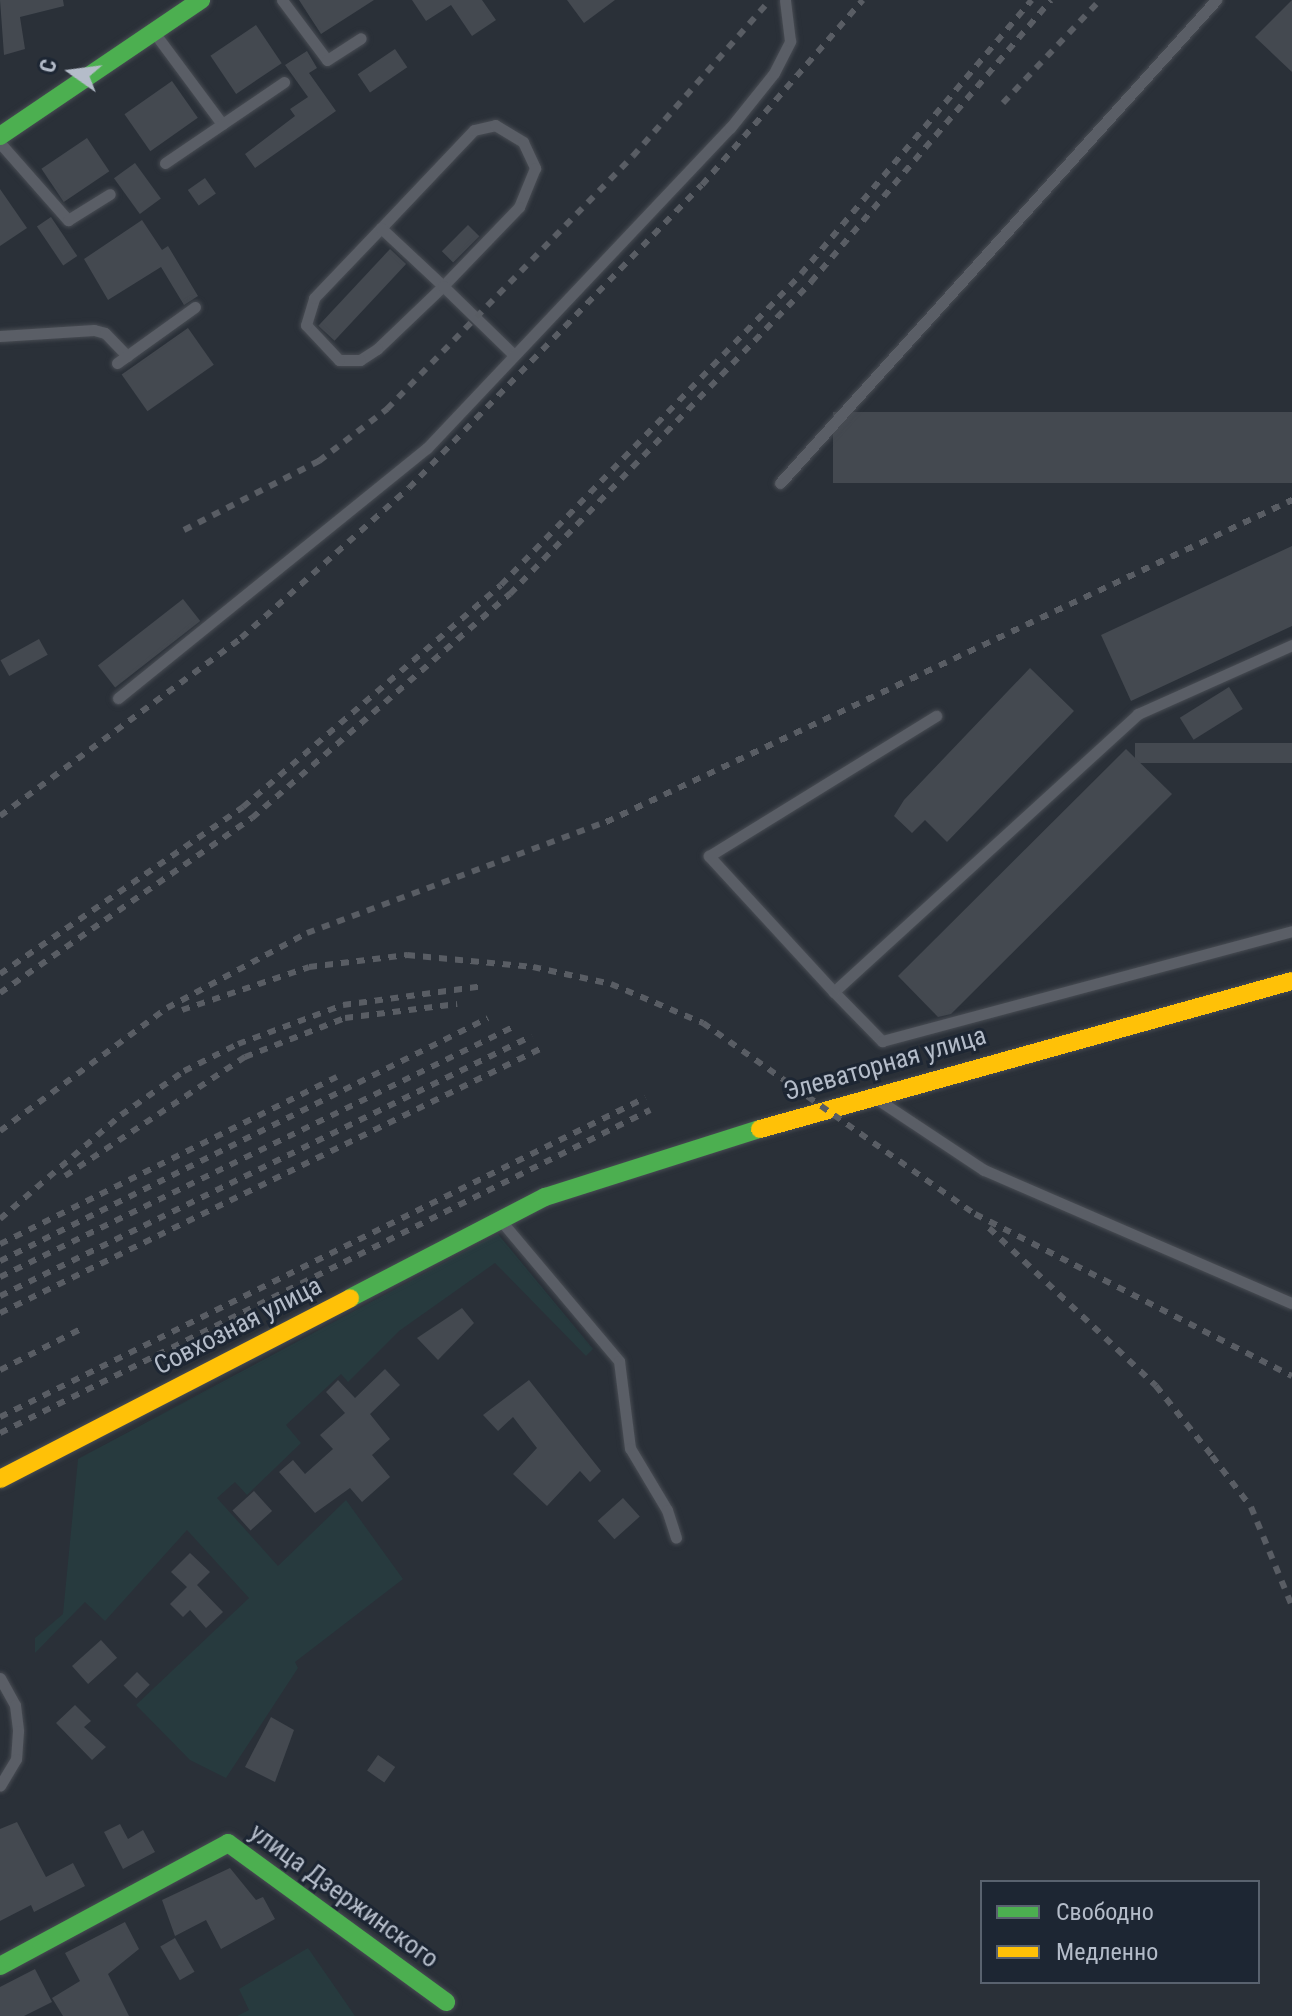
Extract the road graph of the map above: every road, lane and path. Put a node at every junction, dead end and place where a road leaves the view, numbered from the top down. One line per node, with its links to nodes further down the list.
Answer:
1 (201, 0): 5 (street)
2 (282, 0): 6 (lane)
3 (785, 0): 17 (lane)
4 (1216, 0): 18 (lane)
5 (154, 33): 8 (lane); 9 (street)
6 (361, 38)
7 (284, 82): 8 (lane)
8 (222, 124): 11 (lane)
9 (0, 136)
10 (0, 143): 12 (lane)
11 (165, 163)
12 (110, 194)
13 (381, 228): 14 (lane); 14 (lane); 14 (lane)
14 (443, 286): 17 (lane)
15 (195, 307): 16 (lane)
16 (0, 336)
17 (514, 355): 20 (lane)
18 (780, 483)
19 (1292, 645): 24 (lane)
20 (118, 698)
21 (936, 716): 24 (lane)
22 (1292, 931): 24 (lane)
23 (1292, 981): 25 (street, Элеваторная улица)
24 (834, 992)
25 (869, 1094): 26 (street, Элеваторная улица); 27 (lane)
26 (500, 1219): 28 (street, Совхозная улица); 29 (lane)
27 (1292, 1303)
28 (0, 1479)
29 (676, 1538)
30 (0, 1678): 31 (lane)
31 (0, 1786)
32 (0, 1966): 33 (street, улица Дзержинского)
33 (446, 2002)

